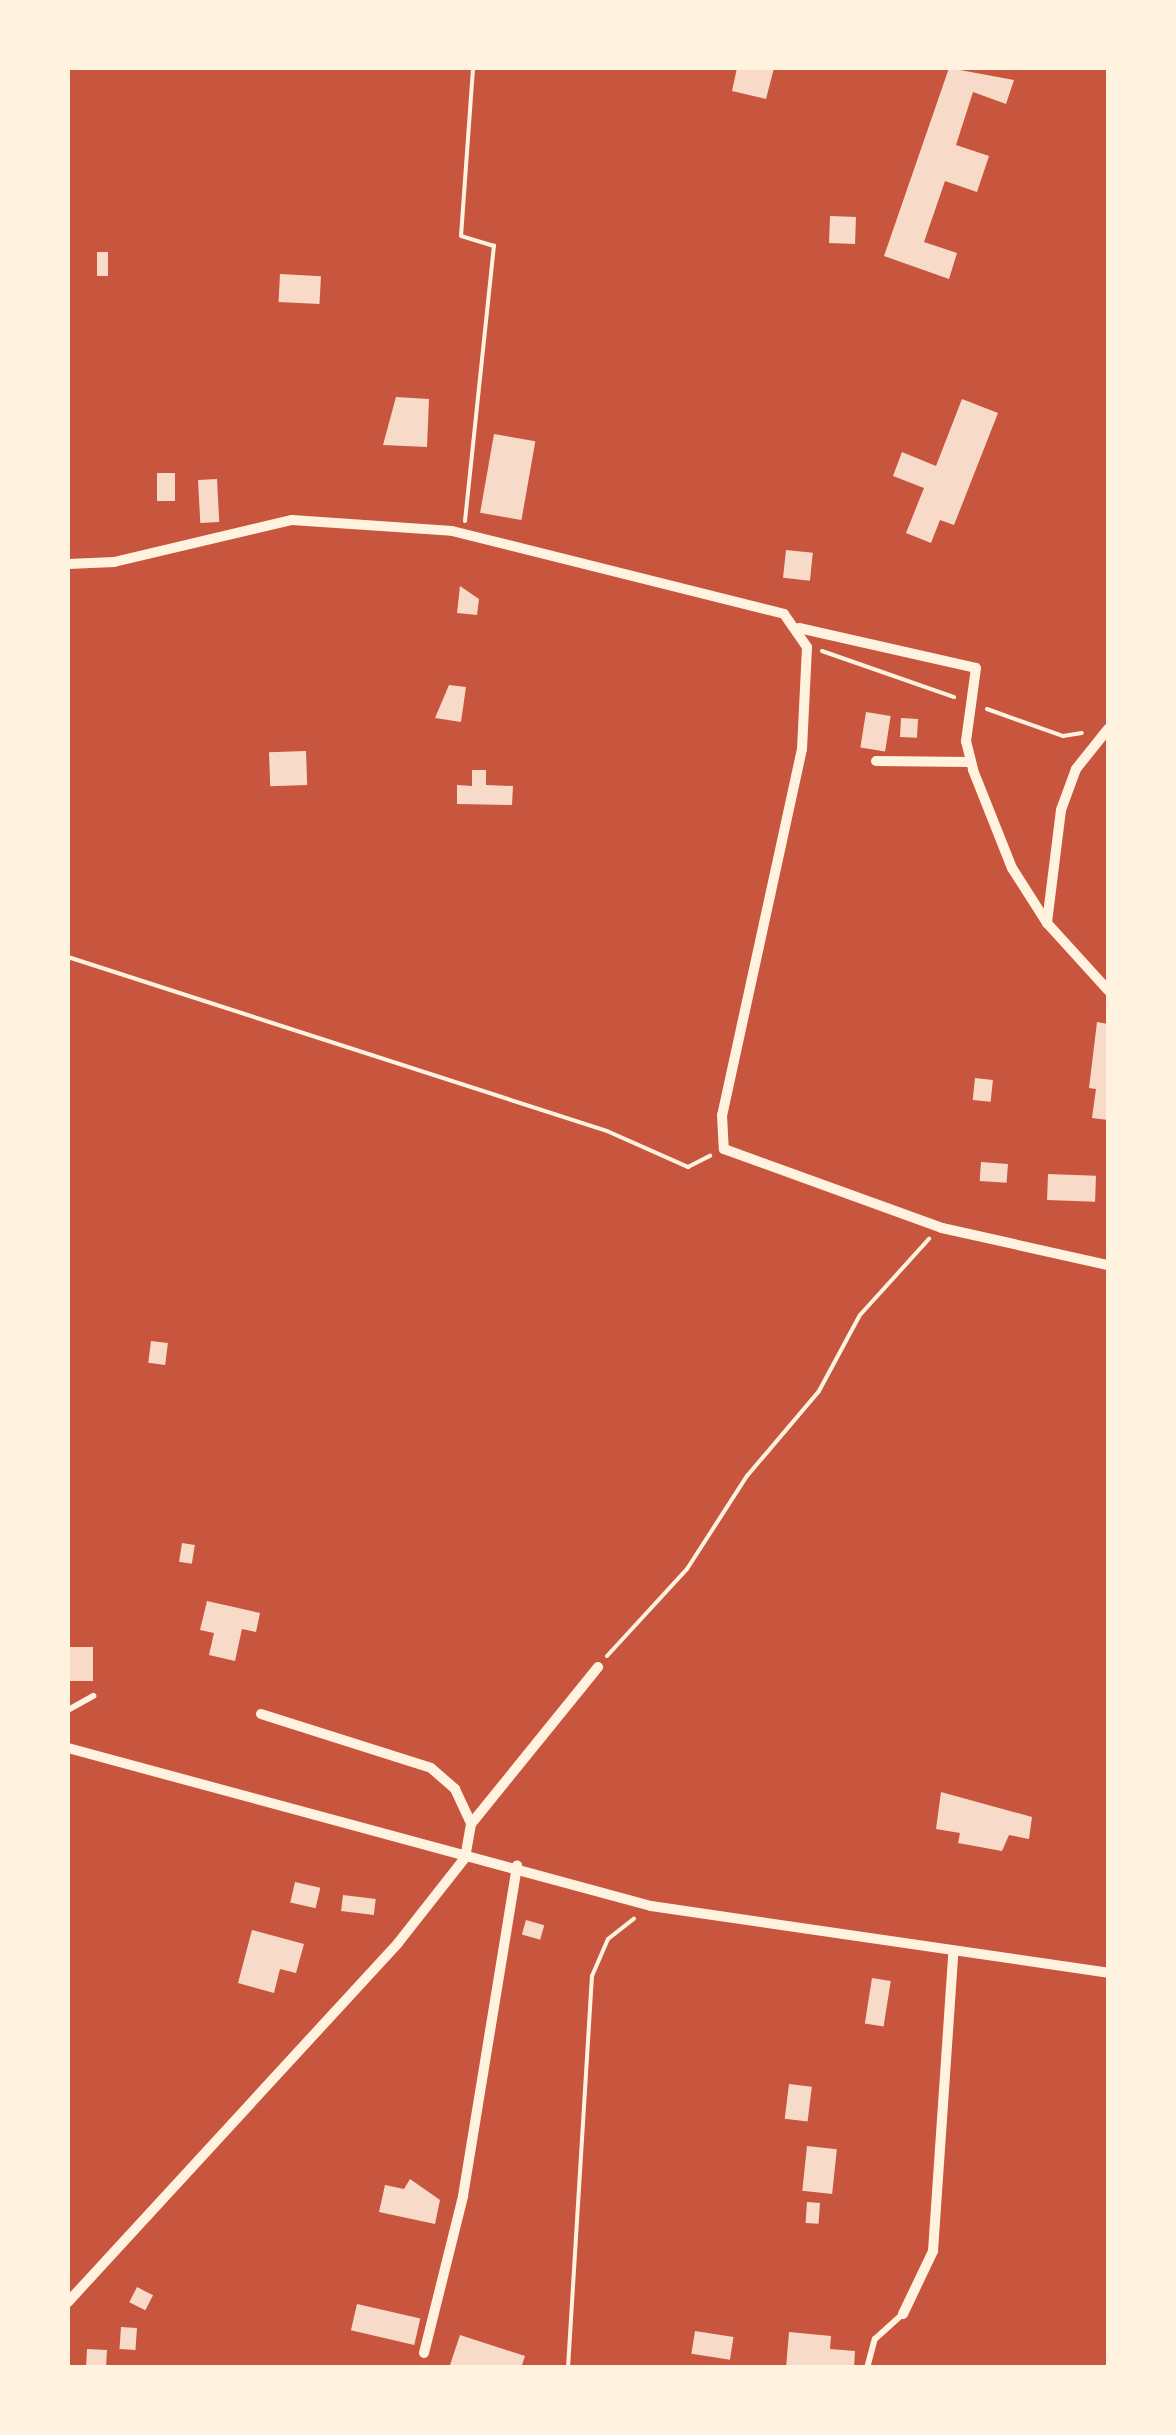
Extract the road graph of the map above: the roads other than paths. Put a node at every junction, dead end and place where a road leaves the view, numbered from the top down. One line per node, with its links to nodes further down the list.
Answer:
1 (68, 564): 2 (street)
2 (799, 628): 5 (street); 8 (street)
3 (1108, 729): 6 (street)
4 (876, 761): 5 (street)
5 (971, 762): 6 (street)
6 (1047, 923): 7 (street)
7 (1108, 990)
8 (1108, 1266)
9 (598, 1667): 14 (street)
10 (94, 1696): 11 (lane)
11 (68, 1710)
12 (261, 1714): 14 (street)
13 (68, 1748): 15 (street)
14 (471, 1824): 15 (street)
15 (464, 1858): 16 (street); 19 (street)
16 (517, 1865): 17 (street); 21 (street)
17 (953, 1955): 18 (street); 20 (street)
18 (1108, 1973)
19 (68, 2302)
20 (903, 2314): 22 (lane)
21 (424, 2352)
22 (867, 2368)

